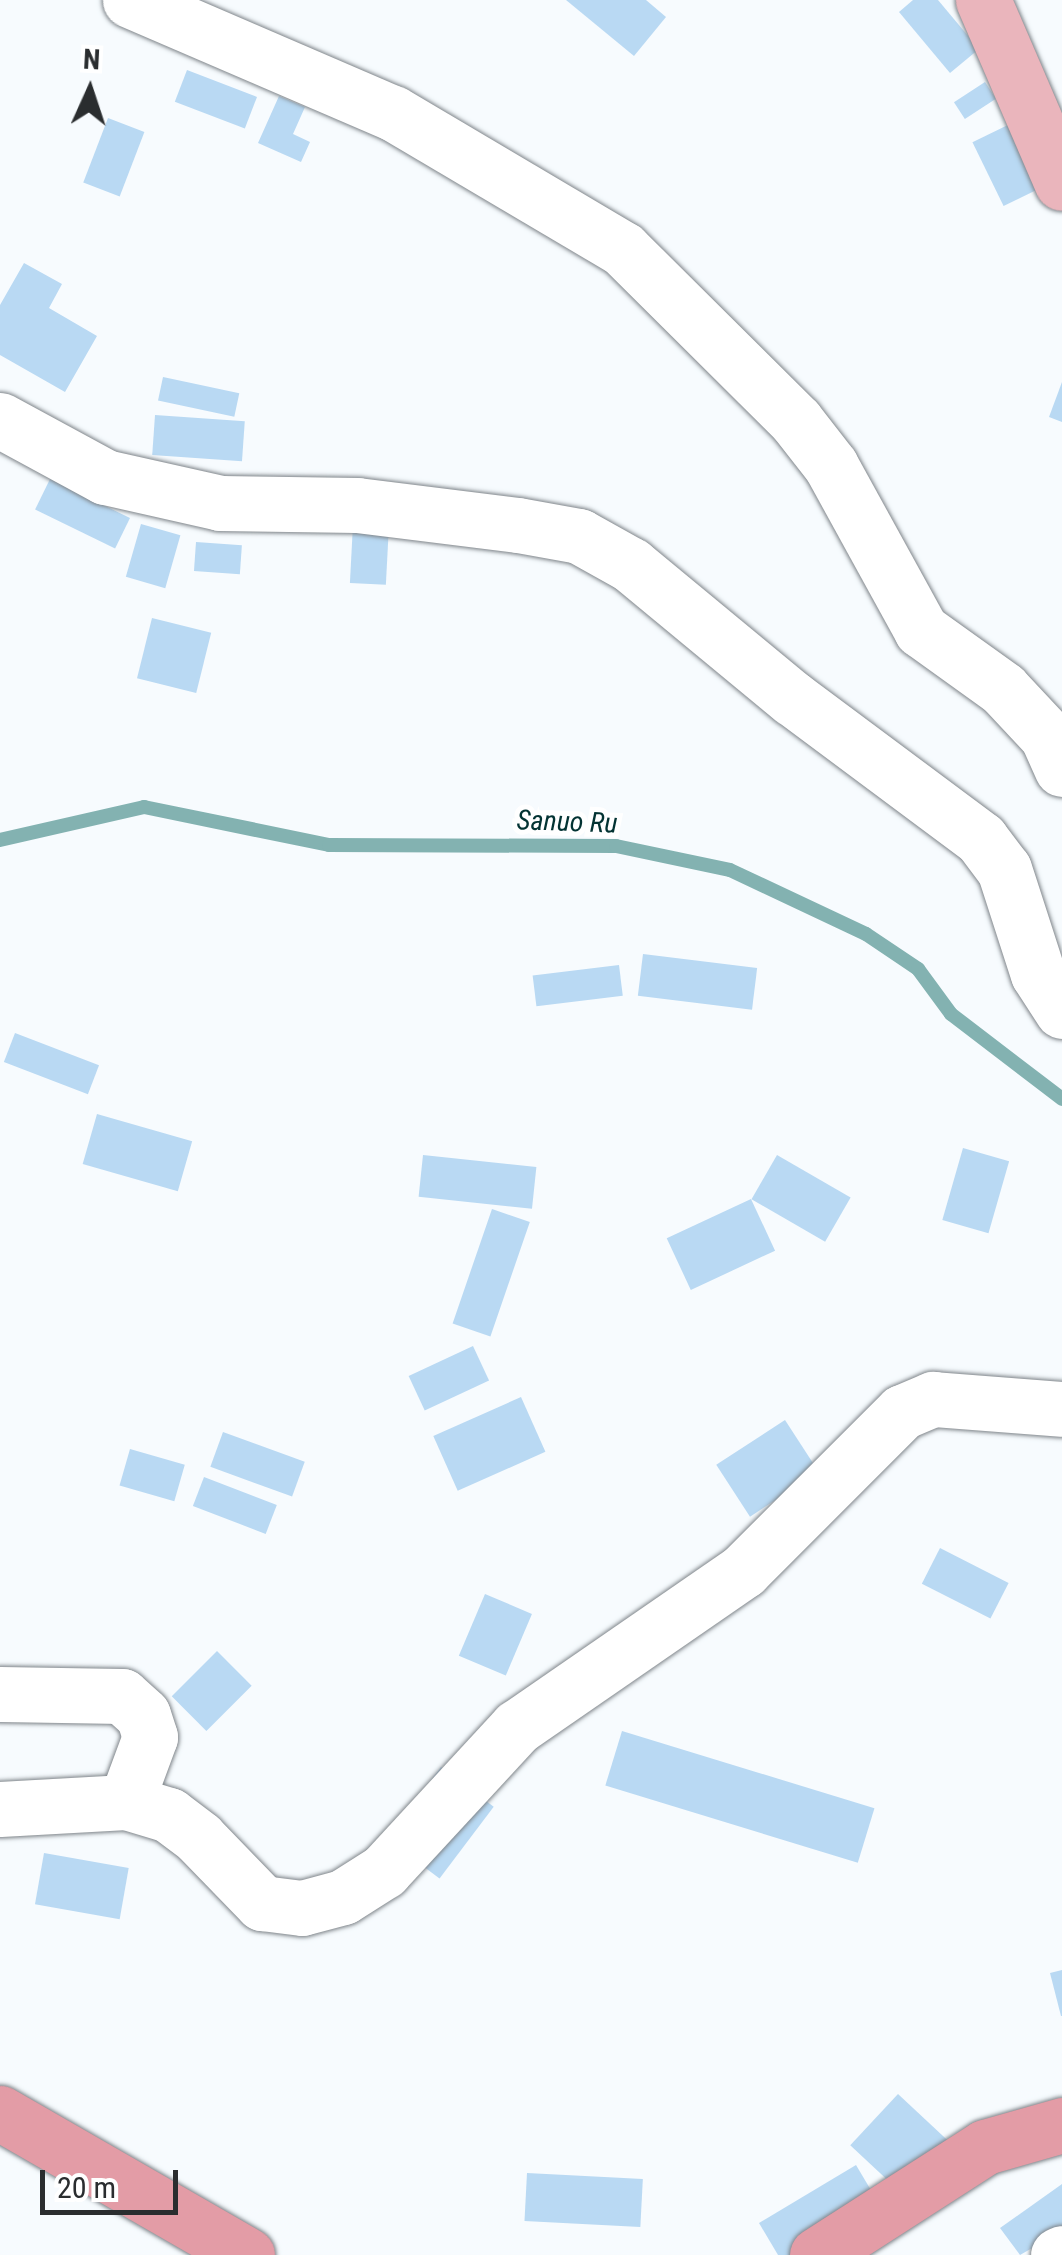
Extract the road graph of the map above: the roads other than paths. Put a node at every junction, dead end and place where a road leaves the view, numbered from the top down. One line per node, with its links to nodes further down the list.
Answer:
1 (130, 0): 5 (street)
2 (983, 0): 3 (main road)
3 (1062, 183)
4 (0, 420): 6 (street)
5 (1062, 769)
6 (1062, 1011)
7 (1062, 1409): 9 (street)
8 (0, 1694): 9 (street)
9 (126, 1802): 10 (street)
10 (0, 1809)
11 (0, 2113): 13 (highway)
12 (1062, 2125): 14 (highway)
13 (247, 2255)
14 (817, 2255)

